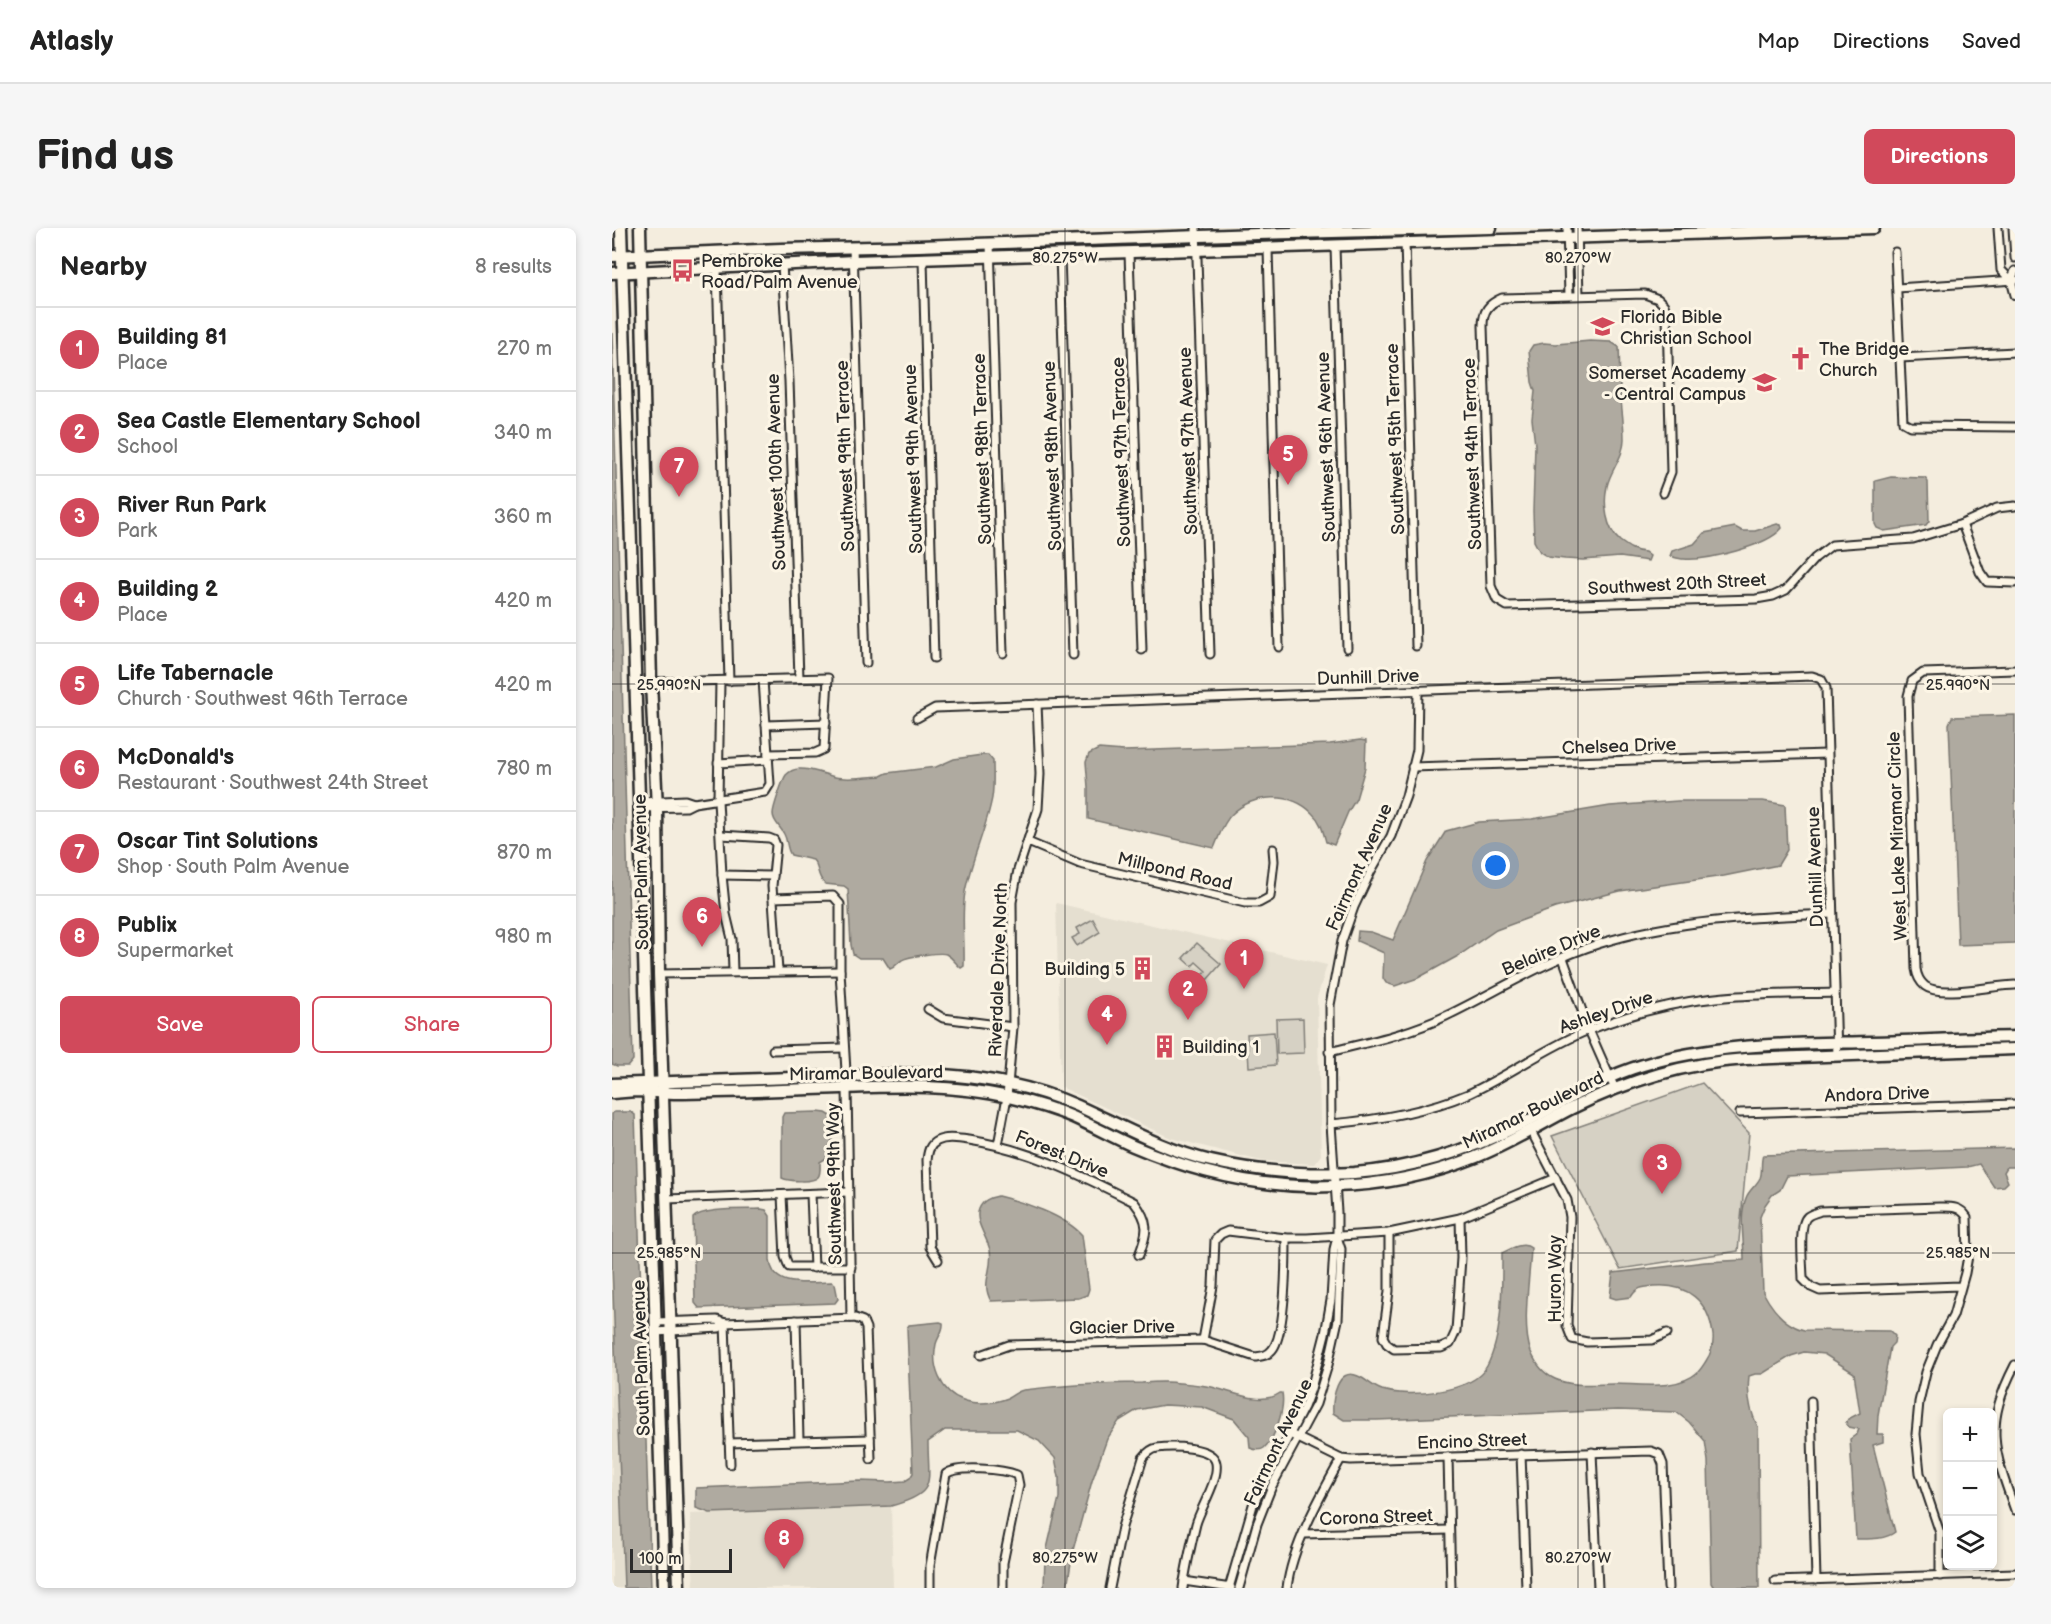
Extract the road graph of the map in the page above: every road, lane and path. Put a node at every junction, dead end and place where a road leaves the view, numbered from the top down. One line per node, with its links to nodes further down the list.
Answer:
1 (621, 228): 21 (main road, South Palm Avenue)
2 (640, 228): 19 (main road, South Palm Avenue)
3 (1491, 228): 8 (main road)
4 (1874, 228): 7 (main road)
5 (1998, 228): 31 (street)
6 (2013, 228): 23 (street)
7 (1816, 229): 10 (main road)
8 (1405, 231): 9 (main road); 12 (street, Southwest 95th Terrace)
9 (1197, 232): 11 (main road); 16 (street, Southwest 97th Avenue)
10 (1572, 233): 12 (main road); 33 (street); 34 (street)
11 (990, 243): 14 (main road); 22 (street, Southwest 98th Terrace)
12 (1405, 244): 13 (main road); 44 (street, Southwest 95th Terrace)
13 (1335, 246): 15 (main road); 46 (street, Southwest 96th Avenue)
14 (853, 247): 19 (main road); 25 (street, Southwest 99th Terrace)
15 (1268, 249): 16 (main road); 45 (street)
16 (1197, 250): 18 (main road); 49 (street, Southwest 97th Avenue)
17 (1895, 252): 32 (street)
18 (1129, 253): 20 (main road); 47 (street, Southwest 97th Terrace)
19 (642, 255): 21 (main road); 28 (main road, South Palm Avenue)
20 (1060, 255): 22 (main road); 50 (street, Southwest 98th Avenue)
21 (617, 256): 30 (main road, South Palm Avenue)
22 (991, 257): 24 (main road); 48 (street, Southwest 98th Terrace)
23 (2015, 258)
24 (923, 260): 25 (main road); 51 (street, Southwest 99th Avenue)
25 (854, 261): 26 (main road); 52 (street, Southwest 99th Terrace)
26 (782, 264): 27 (main road); 54 (street, Southwest 100th Avenue)
27 (717, 269): 28 (main road); 58 (street)
28 (642, 271): 30 (main road); 59 (main road, South Palm Avenue)
29 (2015, 271): 31 (street)
30 (617, 272): 70 (main road, South Palm Avenue)
31 (2013, 280): 32 (street); 35 (street)
32 (1897, 288): 37 (street)
33 (1569, 295): 34 (street); 43 (street, Southwest 94th Terrace)
34 (1579, 295): 39 (street)
35 (2015, 295)
36 (2015, 352): 37 (street)
37 (1900, 358): 38 (street)
38 (2015, 427)
39 (1664, 493)
40 (2015, 506): 41 (street, Southwest 20th Street)
41 (1962, 524): 42 (street); 43 (street, Southwest 20th Street)
42 (2015, 583)
43 (1497, 600)
44 (1416, 646)
45 (1280, 647)
46 (1347, 648)
47 (1142, 650)
48 (1003, 653)
49 (1210, 654)
50 (1073, 655)
51 (934, 658)
52 (866, 663)
53 (2015, 670): 84 (street, West Lake Miramar Circle)
54 (799, 678): 56 (street); 63 (street)
55 (1821, 679): 60 (street, Dunhill Drive); 65 (street, Dunhill Avenue)
56 (763, 680): 58 (street); 64 (street)
57 (720, 681): 58 (street); 59 (street); 67 (street)
58 (729, 681)
59 (651, 682): 71 (main road, South Palm Avenue)
60 (1418, 690): 61 (street, Dunhill Drive); 68 (street, Fairmont Avenue)
61 (1037, 704): 62 (street, Dunhill Drive); 73 (street, Riverdale Drive North)
62 (917, 718)
63 (826, 723): 64 (street); 66 (street)
64 (766, 725): 66 (street)
65 (1827, 754): 68 (street, Chelsea Drive); 78 (street, Dunhill Avenue)
66 (768, 757): 67 (street); 69 (street)
67 (718, 763): 69 (street)
68 (1412, 767): 94 (street, Fairmont Avenue)
69 (718, 800): 71 (street); 72 (street)
70 (639, 805): 71 (street); 100 (main road, South Palm Avenue)
71 (657, 805): 83 (main road, South Palm Avenue)
72 (721, 835): 75 (street); 76 (street)
73 (1028, 842): 74 (street, Millpond Road); 87 (street, Riverdale Drive North)
74 (1273, 849)
75 (722, 875): 76 (street); 82 (street)
76 (773, 876): 77 (street)
77 (773, 898): 80 (street); 81 (street, Southwest 99th Way)
78 (1832, 914): 79 (street, Belaire Drive); 85 (street, Dunhill Avenue)
79 (1563, 958): 88 (street); 94 (street, Belaire Drive)
80 (778, 971): 81 (street); 82 (street)
81 (840, 971): 91 (street, Southwest 99th Way)
82 (733, 972): 83 (street)
83 (658, 974): 101 (main road, South Palm Avenue)
84 (2015, 985)
85 (1834, 993): 88 (street, Ashley Drive); 90 (street, Dunhill Avenue)
86 (928, 1009): 87 (street)
87 (1013, 1028): 99 (street, Riverdale Drive North)
88 (1589, 1030): 97 (street); 108 (street, Ashley Drive)
89 (2015, 1037): 90 (main road, Miramar Boulevard)
90 (1837, 1043): 95 (street, Dunhill Avenue); 97 (main road, Miramar Boulevard)
91 (844, 1048): 93 (street); 96 (street, Southwest 99th Way)
92 (2015, 1049): 95 (main road, Miramar Boulevard)
93 (773, 1050)
94 (1329, 1052): 108 (street, Fairmont Avenue)
95 (1837, 1055): 103 (main road, Miramar Boulevard)
96 (847, 1076): 99 (main road, Miramar Boulevard); 101 (main road, Miramar Boulevard); 102 (street, Southwest 99th Way)
97 (1610, 1076): 103 (street); 111 (main road, Miramar Boulevard)
98 (612, 1084): 100 (main road)
99 (1008, 1084): 105 (street, Riverdale Drive North); 111 (main road, Miramar Boulevard)
100 (649, 1088): 101 (main road); 104 (main road); 131 (main road, South Palm Avenue)
101 (662, 1088): 102 (main road, Miramar Boulevard); 117 (main road, South Palm Avenue)
102 (847, 1088): 105 (main road, Miramar Boulevard); 114 (street, Southwest 99th Way)
103 (1616, 1089): 109 (main road, Miramar Boulevard)
104 (612, 1093)
105 (1007, 1097): 110 (street, Riverdale Drive North); 113 (main road, Miramar Boulevard)
106 (2015, 1104): 107 (street, Andora Drive)
107 (1740, 1113)
108 (1331, 1124): 111 (street, Fairmont Avenue)
109 (1531, 1131): 112 (street, Huron Way); 113 (main road, Miramar Boulevard)
110 (998, 1145): 122 (street, Forest Drive); 123 (street, Forest Drive)
111 (1334, 1173): 113 (street, Fairmont Avenue)
112 (1557, 1178): 118 (street); 132 (street, Huron Way)
113 (1335, 1186): 120 (street, Fairmont Avenue)
114 (849, 1192): 115 (street); 124 (street, Southwest 99th Way)
115 (811, 1194): 116 (street); 125 (street)
116 (782, 1195): 117 (street); 125 (street)
117 (667, 1199): 130 (main road, South Palm Avenue)
118 (1460, 1218): 119 (street); 119 (street)
119 (1389, 1233): 120 (street)
120 (1337, 1237): 121 (street); 137 (street, Fairmont Avenue); 139 (street, Fairmont Avenue)
121 (1286, 1238): 133 (street); 133 (street, Glacier Drive)
122 (1139, 1255)
123 (938, 1260)
124 (851, 1267): 125 (street); 127 (street, Southwest 99th Way)
125 (814, 1268)
126 (1960, 1286): 126 (street); 152 (street)
127 (851, 1318): 128 (street); 138 (street)
128 (796, 1320): 129 (street); 140 (street)
129 (725, 1323): 130 (street); 141 (street)
130 (669, 1326): 131 (street); 157 (main road, South Palm Avenue)
131 (656, 1327): 156 (main road, South Palm Avenue)
132 (1667, 1333)
133 (1203, 1340): 134 (street, Glacier Drive)
134 (981, 1355)
135 (2015, 1365): 148 (street)
136 (1811, 1401): 153 (street)
137 (1290, 1434): 139 (street, Encino Street); 161 (street, Fairmont Avenue)
138 (870, 1439): 140 (street); 145 (street)
139 (1298, 1439): 146 (street, Encino Street); 162 (street, Fairmont Avenue)
140 (799, 1440): 141 (street)
141 (729, 1443): 147 (street)
142 (1592, 1452): 143 (street, Encino Street); 166 (street); 167 (street, Encino Street)
143 (1521, 1454): 144 (street, Encino Street); 165 (street)
144 (1448, 1457): 146 (street, Encino Street); 149 (street)
145 (871, 1459)
146 (1341, 1459): 150 (street)
147 (730, 1464)
148 (2015, 1510)
149 (1449, 1530): 150 (street, Corona Street); 164 (street)
150 (1304, 1534): 163 (street)
151 (2015, 1573): 152 (street)
152 (1940, 1576): 153 (street)
153 (1816, 1580): 154 (street)
154 (1775, 1581)
155 (1184, 1585): 160 (street); 161 (street)
156 (664, 1588)
157 (679, 1588)
158 (930, 1588): 159 (street)
159 (1004, 1588)
160 (1110, 1588)
161 (1230, 1588)
162 (1239, 1588)
163 (1287, 1588)
164 (1451, 1588)
165 (1526, 1588)
166 (1598, 1588)
167 (1668, 1588)

